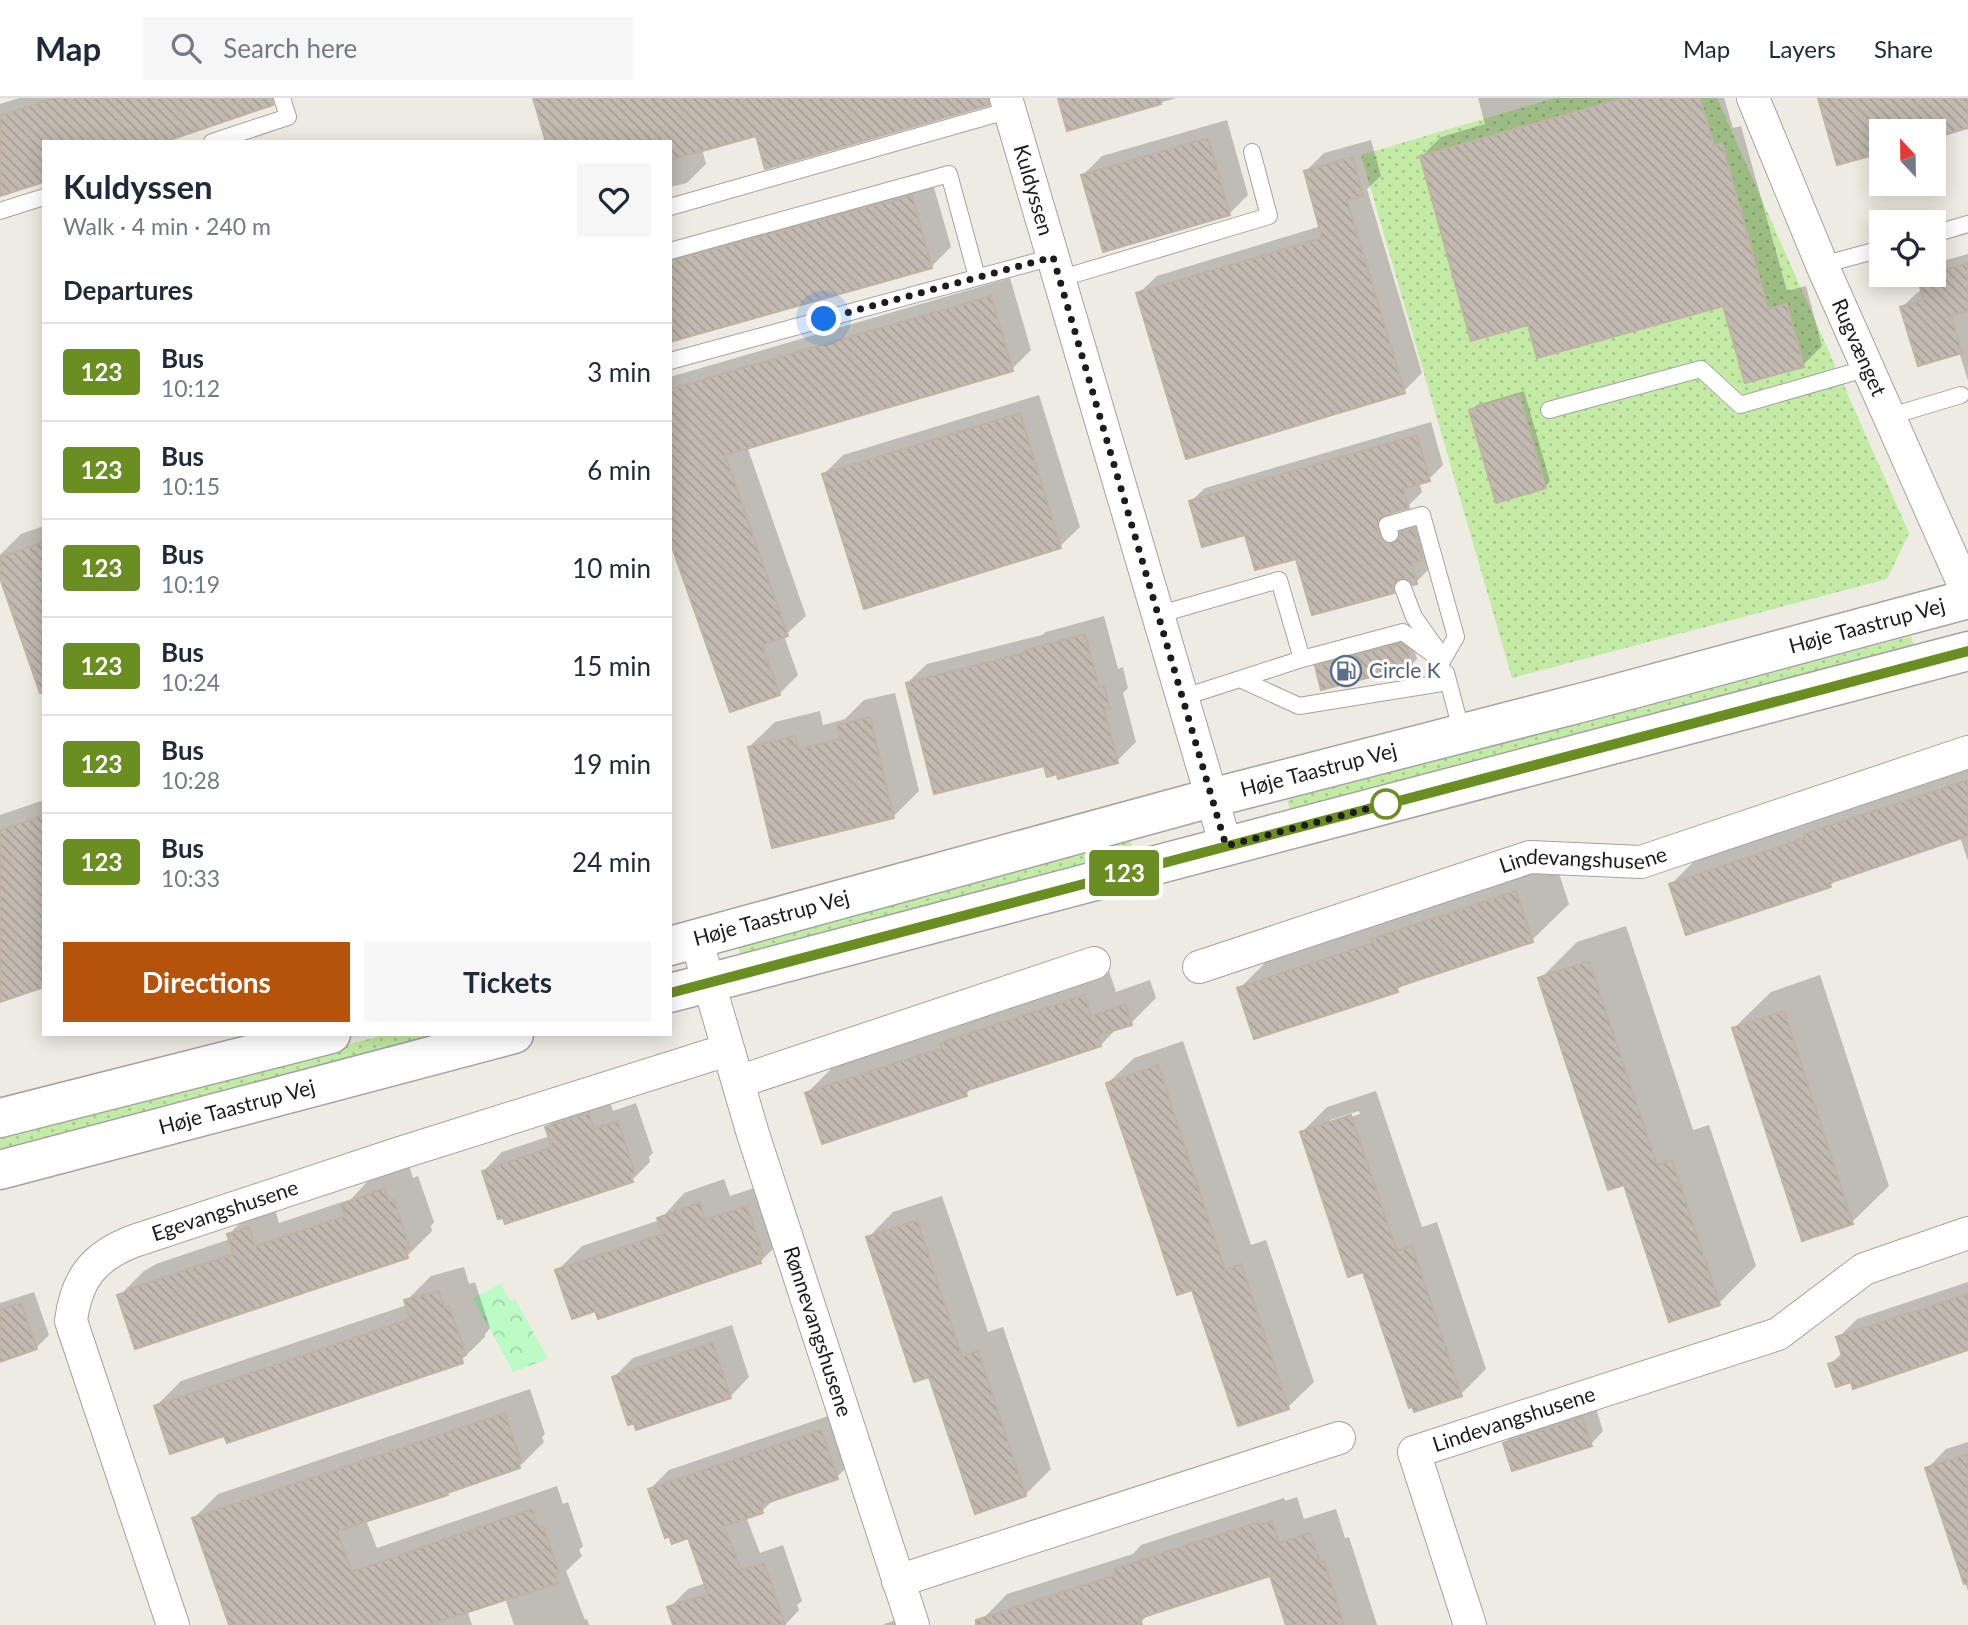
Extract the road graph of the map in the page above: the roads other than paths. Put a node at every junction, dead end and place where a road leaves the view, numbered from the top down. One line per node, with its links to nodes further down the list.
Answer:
1 (282, 98): 4 (lane)
2 (1753, 98): 13 (street, Rugvænget)
3 (1008, 104): 7 (lane); 14 (street, Kuldyssen)
4 (218, 140)
5 (1252, 152): 14 (lane)
6 (42, 198): 8 (lane)
7 (672, 206)
8 (0, 211)
9 (1968, 224): 10 (lane)
10 (1946, 230)
11 (672, 250): 15 (lane)
12 (1869, 252): 13 (lane)
13 (1822, 265): 17 (street, Rugvænget)
14 (1056, 268): 15 (lane); 24 (street, Kuldyssen)
15 (978, 277): 16 (lane)
16 (672, 361)
17 (1868, 368): 19 (lane); 20 (street, Rugvænget)
18 (1961, 395): 20 (lane)
19 (1549, 410)
20 (1891, 416): 23 (street, Rugvænget)
21 (1390, 534): 27 (lane)
22 (1403, 588): 27 (lane)
23 (1968, 597): 31 (street, Høje Taastrup Vej)
24 (1157, 615): 26 (lane); 30 (street, Kuldyssen)
25 (1968, 651): 34 (street)
26 (1302, 659): 27 (lane); 28 (lane)
27 (1442, 661): 29 (lane)
28 (1240, 679): 29 (lane); 30 (lane)
29 (1448, 682): 31 (lane)
30 (1181, 698): 33 (street, Kuldyssen)
31 (1462, 733): 33 (street, Høje Taastrup Vej)
32 (1968, 752): 37 (street, Lindevangshusene)
33 (1211, 798): 34 (street, Kuldyssen); 35 (street, Høje Taastrup Vej)
34 (1226, 846): 38 (street)
35 (683, 943): 38 (street, Rønnevangshusene)
36 (1094, 963): 43 (street)
37 (1199, 967)
38 (708, 983): 39 (street); 42 (street, Rønnevangshusene)
39 (672, 992)
40 (323, 1036): 44 (street)
41 (506, 1036): 45 (street, Høje Taastrup Vej)
42 (727, 1050): 43 (street, Rønnevangshusene); 49 (street, Egevangshusene)
43 (737, 1083): 48 (street, Rønnevangshusene)
44 (0, 1118)
45 (0, 1170)
46 (1968, 1233): 51 (street, Lindevangshusene)
47 (1339, 1438): 48 (street)
48 (898, 1581): 50 (street, Rønnevangshusene)
49 (173, 1625)
50 (913, 1625)
51 (1470, 1625)

